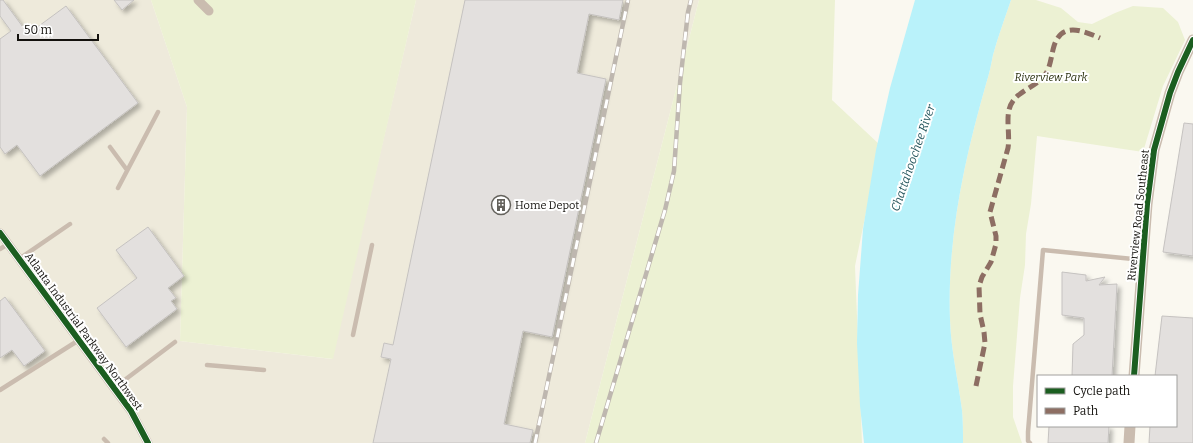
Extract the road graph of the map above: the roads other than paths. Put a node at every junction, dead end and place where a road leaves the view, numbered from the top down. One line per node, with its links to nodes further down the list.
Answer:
1 (198, 0): 2 (street)
2 (209, 11)
3 (1193, 40): 14 (street, Riverview Road Southeast)
4 (158, 112): 6 (lane)
5 (110, 147): 6 (lane)
6 (127, 170): 7 (lane)
7 (118, 188)
8 (70, 224): 13 (lane)
9 (0, 233): 10 (street, Atlanta Industrial Parkway Northwest)
10 (8, 244): 12 (lane); 13 (street, Atlanta Industrial Parkway Northwest)
11 (372, 245): 15 (lane)
12 (0, 249)
13 (19, 258): 16 (street, Atlanta Industrial Parkway Northwest)
14 (1143, 260): 20 (street, Riverview Road Southeast); 27 (lane)
15 (353, 336)
16 (78, 340): 21 (street, Atlanta Industrial Parkway Northwest); 22 (lane)
17 (176, 342): 21 (lane)
18 (207, 365): 19 (lane)
19 (264, 370)
20 (1134, 375)
21 (114, 388): 26 (street, Atlanta Industrial Parkway Northwest)
22 (0, 390)
23 (1130, 427): 28 (street)
24 (104, 439): 25 (lane)
25 (108, 443)
26 (148, 443)
27 (1030, 443)
28 (1129, 443)

